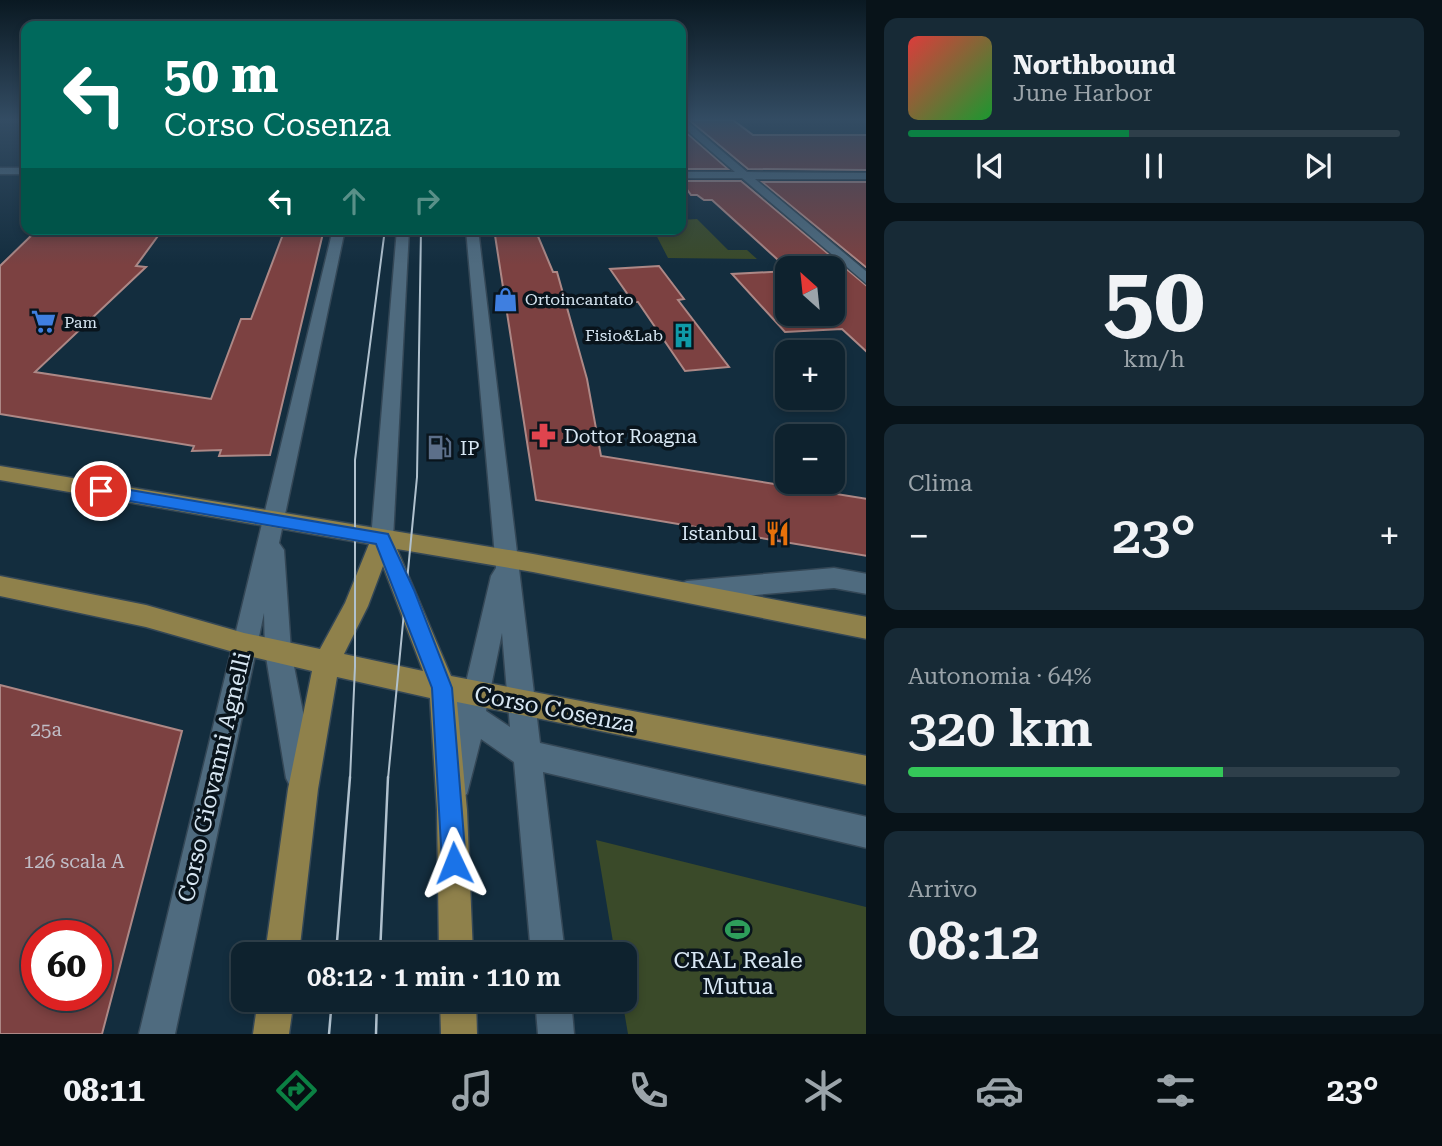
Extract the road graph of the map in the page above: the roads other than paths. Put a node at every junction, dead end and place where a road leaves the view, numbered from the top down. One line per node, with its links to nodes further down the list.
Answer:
1 (737, 168): 5 (street)
2 (0, 171): 3 (street)
3 (21, 171)
4 (686, 175): 5 (street)
5 (745, 175): 6 (street); 10 (street)
6 (866, 176)
7 (338, 235): 16 (street, Corso Giovanni Agnelli)
8 (403, 235): 17 (street, Corso Giovanni Agnelli)
9 (473, 235): 18 (street, Corso Giovanni Agnelli)
10 (840, 256)
11 (845, 259): 12 (street)
12 (866, 260)
13 (845, 261): 14 (street)
14 (866, 280)
15 (0, 473): 16 (main road)
16 (271, 520): 17 (main road); 23 (street, Corso Giovanni Agnelli); 24 (street, Corso Giovanni Agnelli)
17 (382, 539): 18 (main road); 25 (main road, Corso Giovanni Agnelli); 26 (main road, Corso Giovanni Agnelli)
18 (506, 559): 21 (main road); 27 (street, Corso Giovanni Agnelli); 28 (street, Corso Giovanni Agnelli)
19 (866, 584): 21 (street)
20 (0, 586): 23 (main road)
21 (678, 592): 22 (main road)
22 (866, 628)
23 (244, 643): 24 (main road); 40 (street, Corso Giovanni Agnelli)
24 (278, 651): 25 (main road); 31 (street, Corso Giovanni Agnelli)
25 (327, 662): 26 (main road); 31 (main road, Corso Giovanni Agnelli)
26 (442, 688): 28 (street); 32 (main road, Corso Giovanni Agnelli)
27 (521, 701): 28 (main road, Corso Cosenza); 29 (street, Corso Giovanni Agnelli); 30 (main road, Corso Cosenza)
28 (473, 704): 29 (street, Corso Cosenza); 32 (street, Corso Giovanni Agnelli)
29 (527, 754): 33 (street, Corso Cosenza); 36 (street, Corso Giovanni Agnelli)
30 (866, 771)
31 (303, 789): 34 (main road, Corso Giovanni Agnelli)
32 (452, 810): 35 (main road, Corso Giovanni Agnelli)
33 (866, 833)
34 (284, 942)
35 (457, 942)
36 (547, 942)
37 (274, 1012): 41 (main road)
38 (458, 1012): 42 (main road)
39 (554, 1012): 43 (street)
40 (157, 1034)
41 (271, 1034)
42 (459, 1034)
43 (556, 1034)

